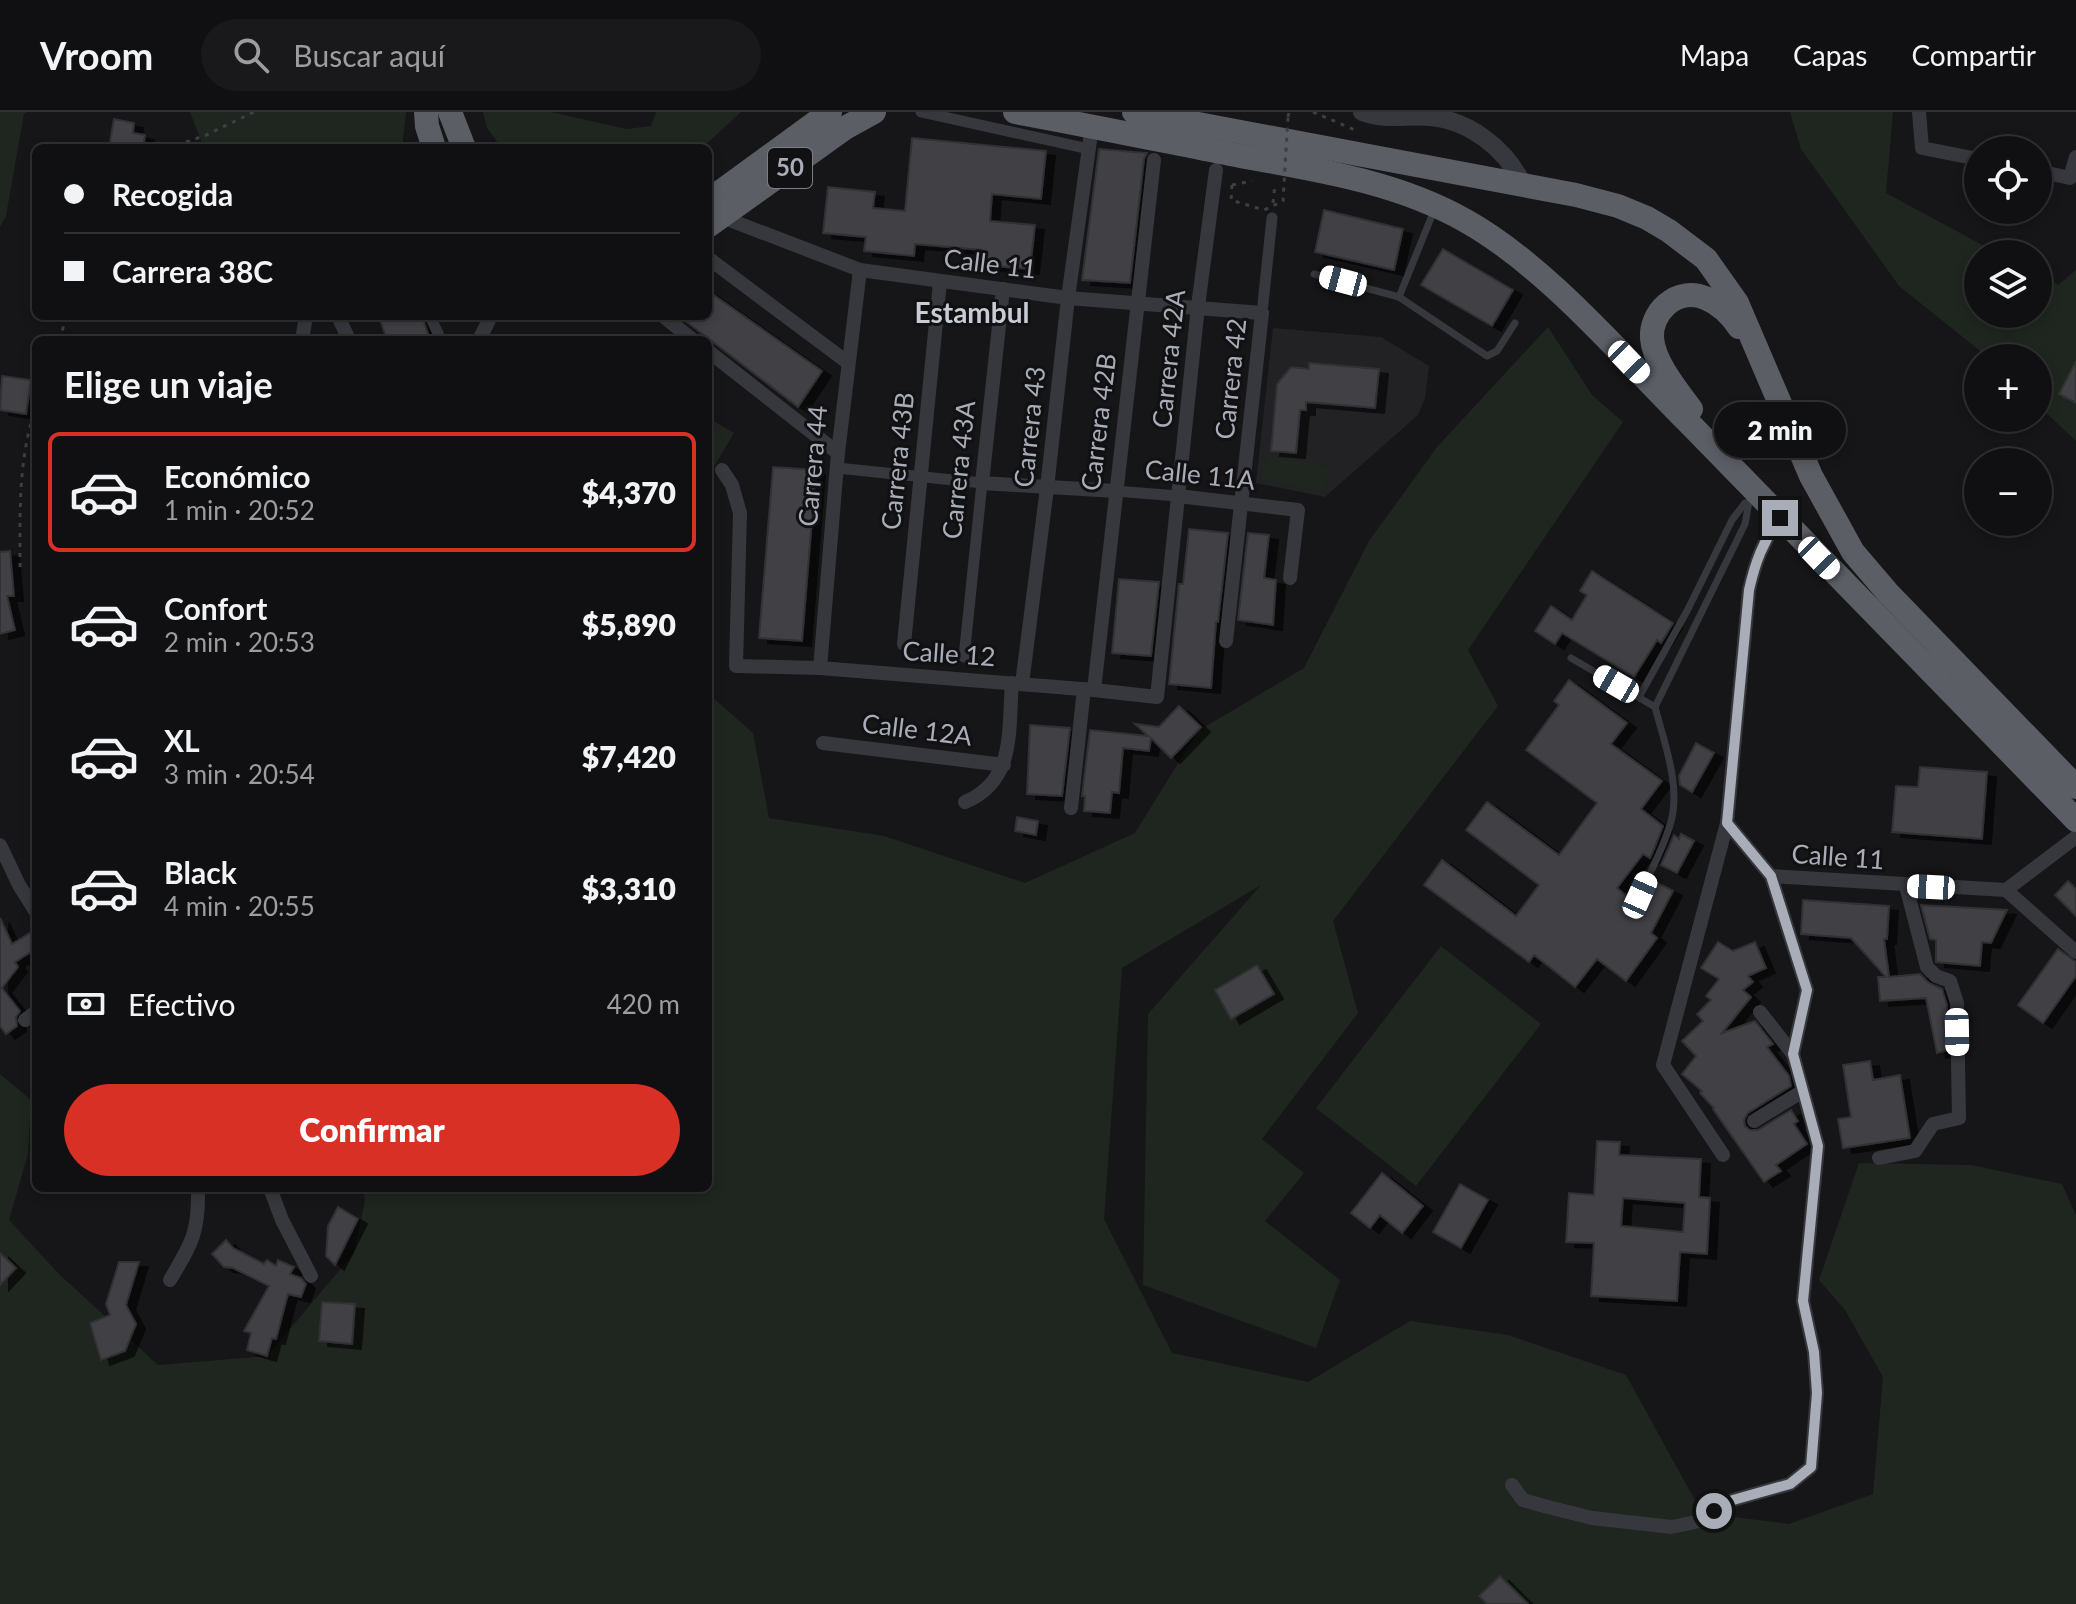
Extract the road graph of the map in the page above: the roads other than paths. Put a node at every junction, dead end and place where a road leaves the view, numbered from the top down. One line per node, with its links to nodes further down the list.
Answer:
1 (426, 112): 11 (highway)
2 (450, 112): 12 (highway)
3 (830, 112): 20 (highway, 50)
4 (874, 112): 20 (highway, 50)
5 (921, 112): 10 (street)
6 (1015, 112): 10 (highway)
7 (1134, 112): 18 (highway)
8 (1919, 112): 13 (street)
9 (1366, 114): 18 (street)
10 (1091, 138): 19 (highway); 28 (street, Carrera 43)
11 (433, 144)
12 (462, 144)
13 (1964, 156)
14 (2076, 157): 17 (street)
15 (1154, 160): 29 (street, Carrera 42B)
16 (1216, 170): 30 (street, Carrera 42A)
17 (2052, 174)
18 (1522, 183): 37 (highway)
19 (1436, 206): 27 (lane); 39 (highway)
20 (713, 215): 23 (street, Calle 11)
21 (1272, 218): 31 (street, Carrera 42)
22 (712, 261): 36 (street)
23 (860, 270): 25 (street, Calle 11); 36 (street, Carrera 44)
24 (1314, 274): 27 (lane)
25 (940, 282): 26 (street, Calle 11); 41 (street, Carrera 43B)
26 (1003, 289): 28 (street, Calle 11); 42 (street, Carrera 43A)
27 (1399, 297): 33 (lane)
28 (1068, 298): 29 (street, Calle 11); 43 (street, Carrera 43)
29 (1136, 304): 30 (street, Calle 11); 44 (street, Carrera 42B)
30 (1198, 306): 31 (street, Calle 11); 46 (street, Carrera 42A)
31 (1262, 313): 47 (street, Carrera 42)
32 (668, 320): 34 (street)
33 (1515, 323)
34 (688, 336)
35 (712, 354): 38 (street)
36 (847, 362): 38 (street, Carrera 44)
37 (1766, 370): 39 (highway); 62 (highway)
38 (838, 460): 41 (street, Calle 11A); 54 (street, Carrera 44)
39 (1733, 468): 45 (highway)
40 (722, 470): 54 (street, Calle 12)
41 (920, 478): 42 (street, Calle 11A); 51 (street, Carrera 43B)
42 (982, 483): 43 (street, Calle 11A); 52 (street, Carrera 43A)
43 (1047, 488): 44 (street, Calle 11A); 55 (street, Carrera 43)
44 (1115, 491): 46 (street, Calle 11A); 56 (street, Carrera 42B)
45 (1750, 494): 48 (highway); 58 (lane); 59 (lane)
46 (1178, 496): 47 (street, Calle 11A); 57 (street, Carrera 42A)
47 (1242, 504): 49 (street, Calle 11A); 50 (street, Carrera 42)
48 (1780, 518): 65 (highway); 66 (street)
49 (1290, 578)
50 (1226, 641)
51 (904, 644)
52 (964, 657)
53 (1571, 658): 58 (lane)
54 (820, 668): 55 (street, Calle 12)
55 (1017, 684): 56 (street, Calle 12); 61 (street, Carrera 43)
56 (1089, 689): 57 (street, Calle 12); 64 (street, Carrera 42B)
57 (1157, 697)
58 (1639, 697): 59 (lane)
59 (1655, 707): 72 (lane)
60 (823, 743): 61 (street, Calle 12A)
61 (1004, 765): 63 (street)
62 (2076, 787)
63 (965, 802)
64 (1071, 808)
65 (2076, 820)
66 (1727, 823): 69 (street); 79 (street)
67 (2076, 837): 71 (street)
68 (0, 845): 73 (street)
69 (1771, 876): 70 (street, Calle 11); 76 (street)
70 (1906, 886): 71 (street, Calle 11); 80 (street)
71 (2006, 890): 74 (street)
72 (1640, 895)
73 (32, 906)
74 (2076, 952)
75 (1760, 1012): 76 (street)
76 (1793, 1054): 77 (street)
77 (1803, 1091): 78 (street); 85 (street)
78 (1754, 1121)
79 (1723, 1155)
80 (1879, 1158)
81 (198, 1192): 84 (street)
82 (272, 1192): 83 (street)
83 (311, 1276)
84 (170, 1280)
85 (1512, 1485)

